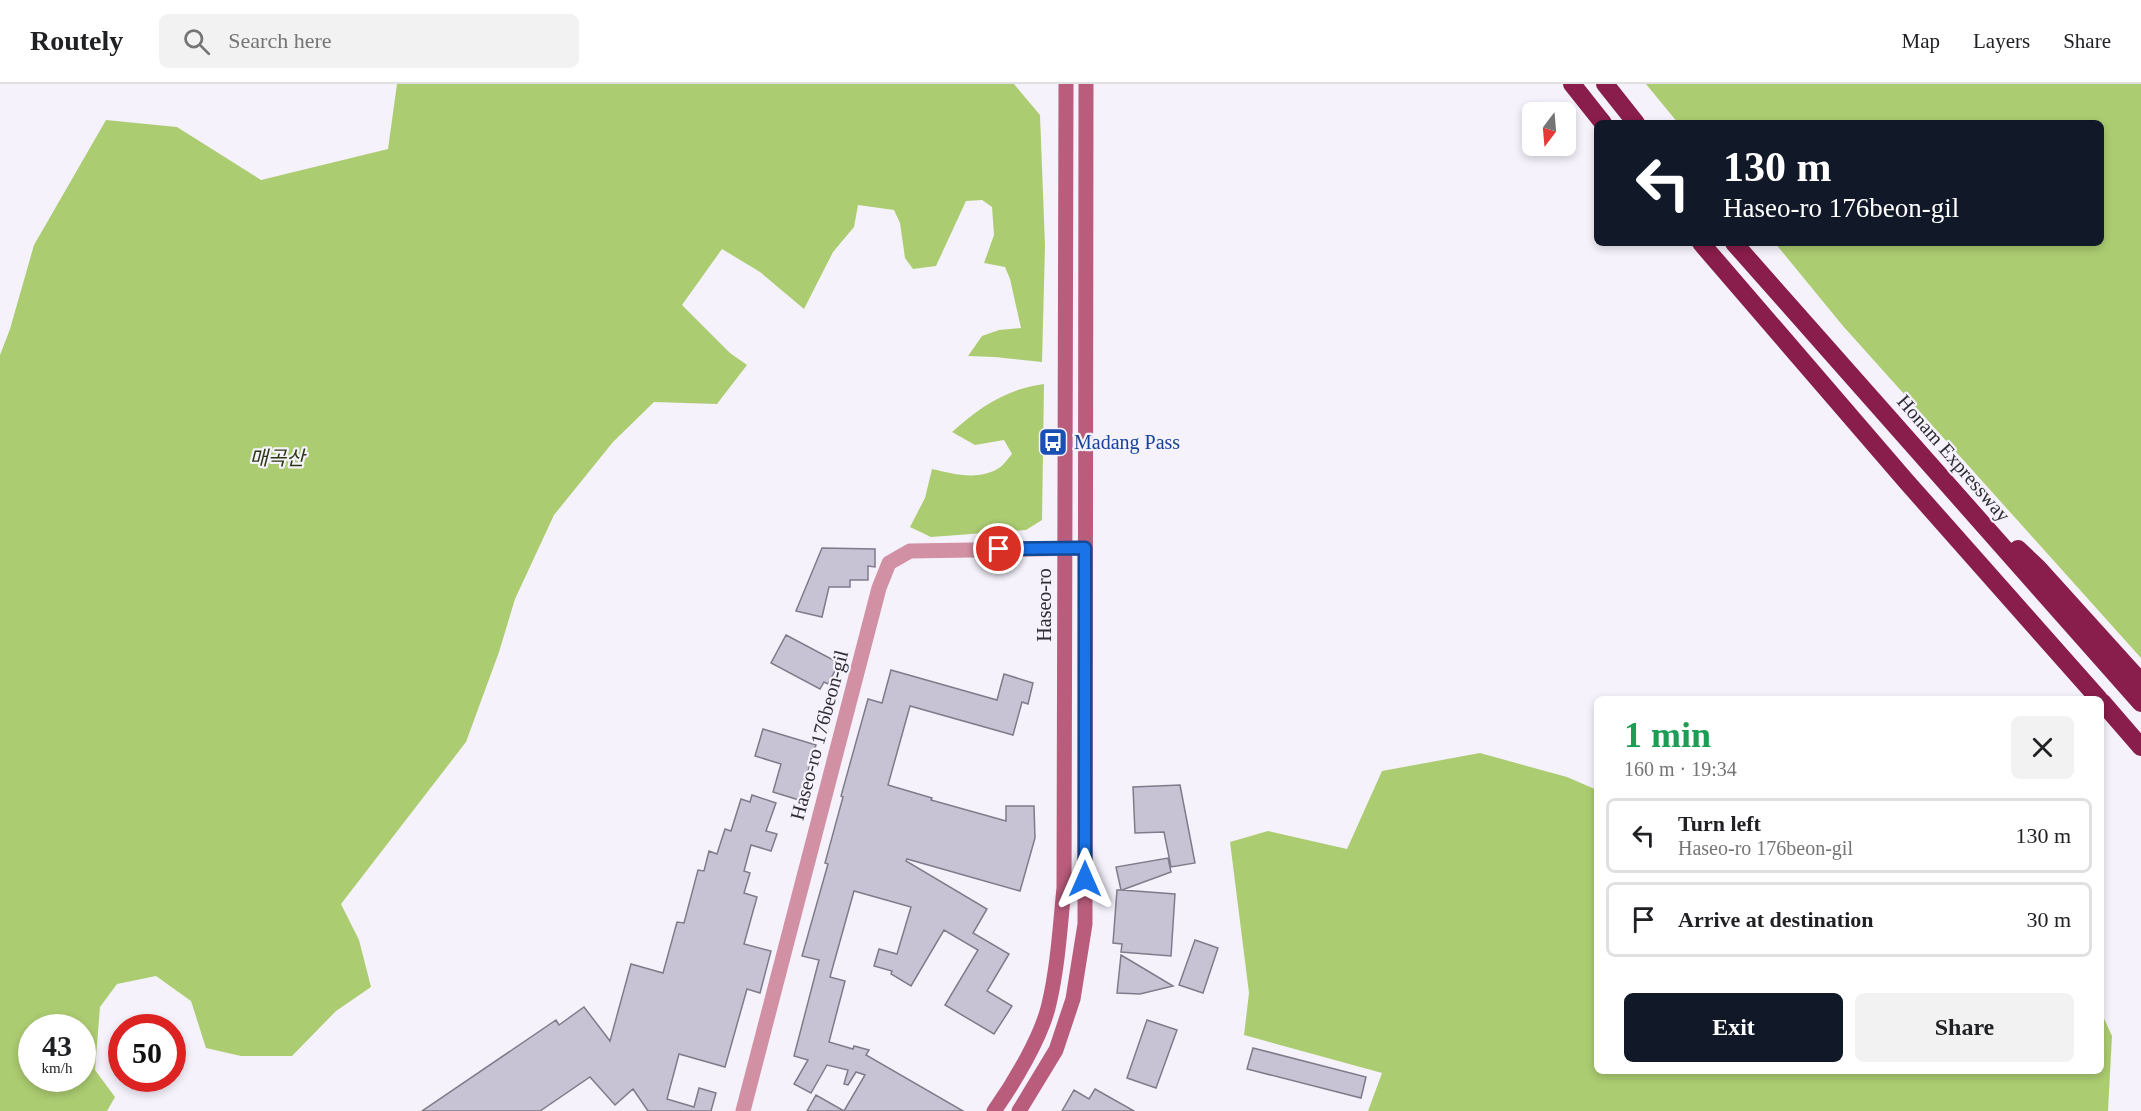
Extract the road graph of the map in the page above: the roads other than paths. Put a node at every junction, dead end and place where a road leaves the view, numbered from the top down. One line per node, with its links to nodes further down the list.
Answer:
1 (1066, 84): 10 (main road, Haseo-ro)
2 (1086, 84): 11 (main road, Haseo-ro)
3 (1572, 84): 5 (highway)
4 (1605, 84): 6 (highway)
5 (1601, 120)
6 (1634, 120)
7 (1704, 246): 13 (highway)
8 (1737, 246): 9 (highway, Honam Expressway)
9 (1931, 466): 12 (highway); 14 (highway, Honam Expressway)
10 (1065, 548): 11 (street, Haseo-ro 176beon-gil); 17 (street, Haseo-ro 176beon-gil); 18 (main road, Haseo-ro)
11 (1085, 548): 19 (main road, Haseo-ro)
12 (2141, 682)
13 (2096, 696)
14 (2141, 703)
15 (2104, 705): 16 (highway)
16 (2141, 747)
17 (744, 1111)
18 (994, 1111)
19 (1019, 1111)

